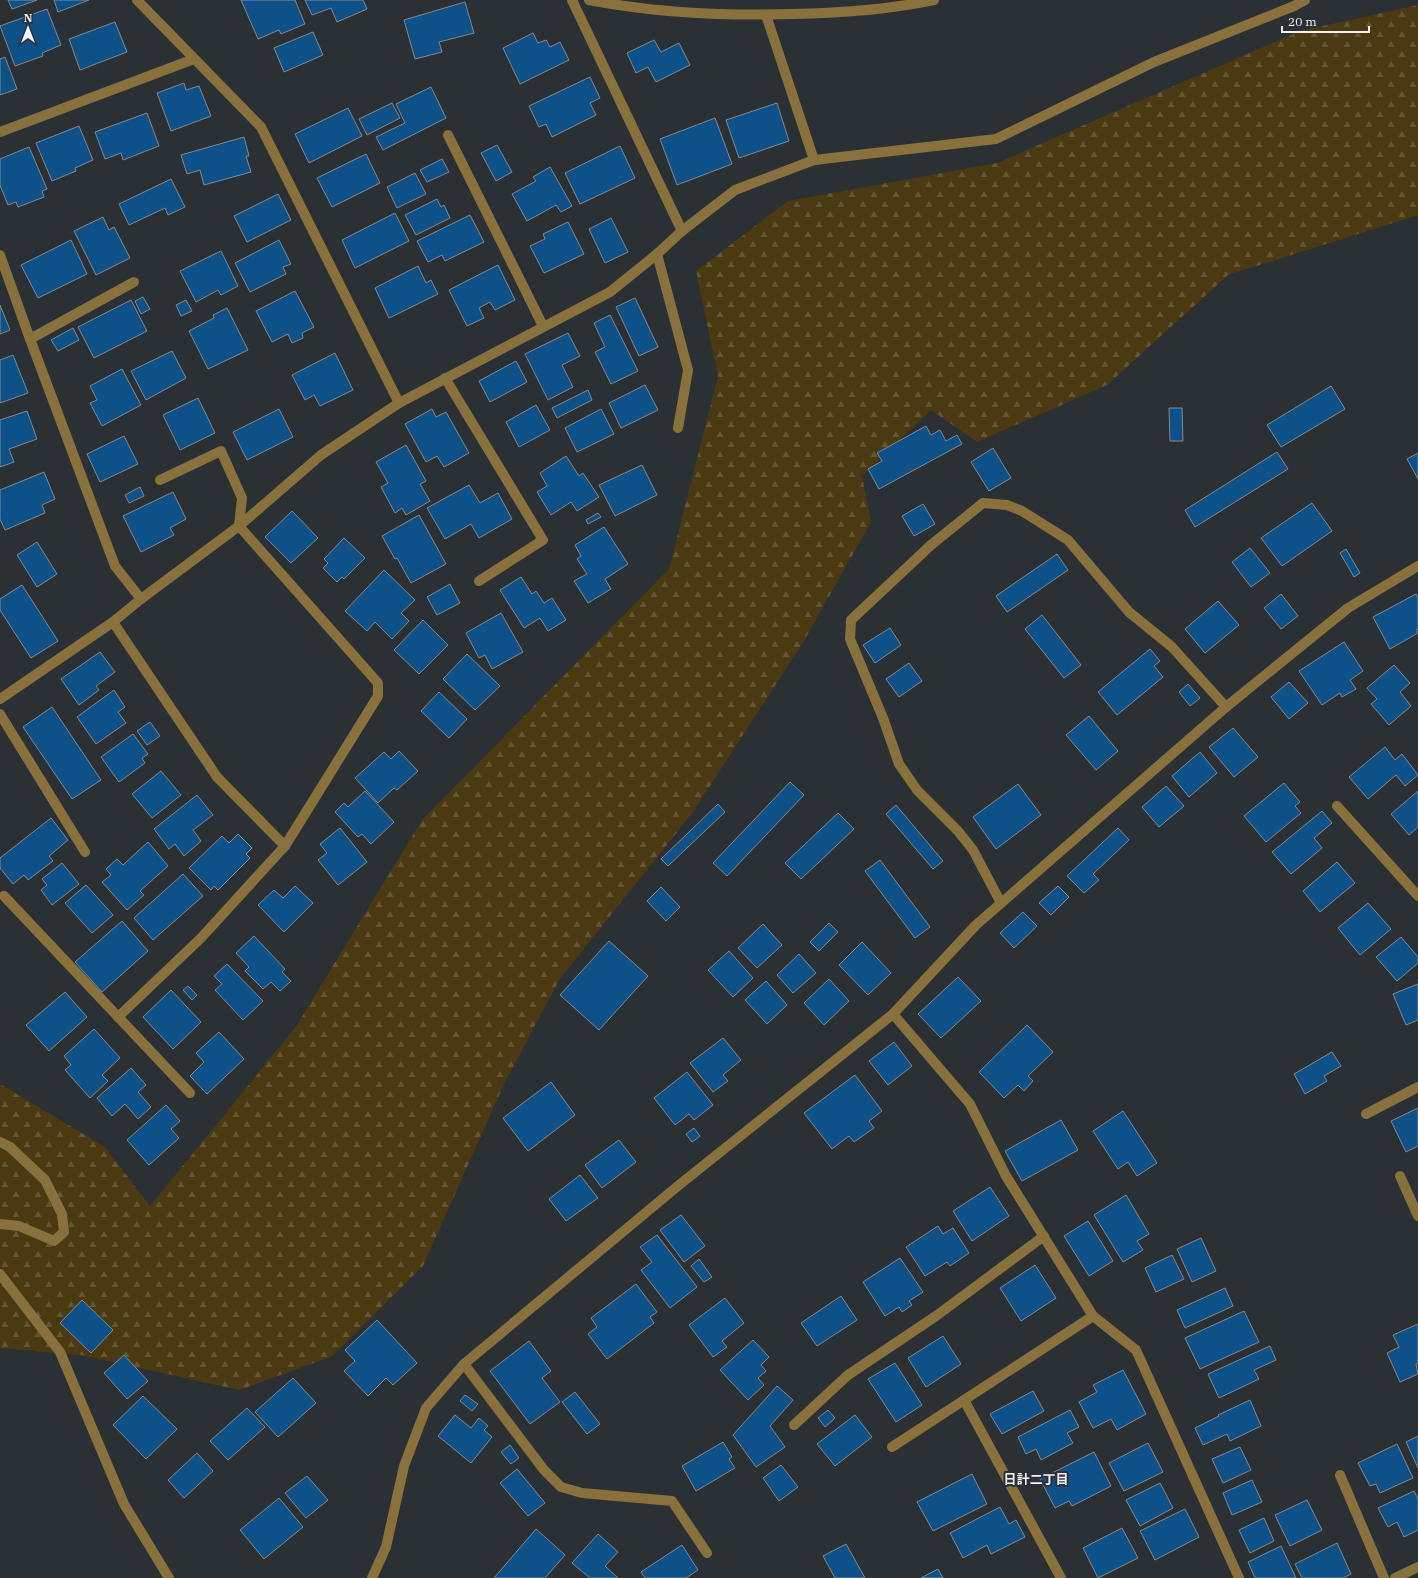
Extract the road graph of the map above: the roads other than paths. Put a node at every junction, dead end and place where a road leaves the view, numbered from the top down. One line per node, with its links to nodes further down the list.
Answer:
1 (137, 0): 7 (street)
2 (572, 0): 11 (street)
3 (589, 0): 6 (street)
4 (934, 0): 6 (street)
5 (1305, 0): 10 (street)
6 (766, 14): 10 (street)
7 (194, 59): 8 (street); 18 (street)
8 (0, 132)
9 (448, 135): 15 (street)
10 (814, 160): 11 (street)
11 (682, 231): 12 (street)
12 (657, 254): 15 (street); 19 (street)
13 (0, 255): 16 (street)
14 (134, 282): 16 (street)
15 (543, 326): 17 (street)
16 (30, 339): 24 (street)
17 (445, 378): 18 (street); 23 (street)
18 (399, 402): 21 (street)
19 (678, 428)
20 (160, 480): 21 (street)
21 (239, 526): 24 (street); 30 (street)
22 (1418, 566): 27 (street)
23 (480, 581)
24 (141, 599): 25 (street)
25 (113, 622): 26 (street); 30 (street)
26 (0, 699)
27 (1226, 707): 34 (street); 34 (street)
28 (0, 714): 31 (street)
29 (1337, 806): 33 (street)
30 (285, 846): 36 (street)
31 (85, 852)
32 (4, 896): 36 (street)
33 (1418, 896)
34 (1001, 903): 35 (street)
35 (893, 1014): 44 (street); 47 (street)
36 (118, 1017): 38 (street)
37 (1418, 1087): 39 (street)
38 (190, 1093)
39 (1366, 1114)
40 (0, 1142): 43 (street)
41 (1400, 1176): 42 (street)
42 (1418, 1216)
43 (0, 1224)
44 (1044, 1236): 46 (street); 49 (street)
45 (0, 1274): 54 (street)
46 (1094, 1316): 48 (street); 57 (street)
47 (464, 1364): 52 (street); 55 (street)
48 (964, 1400): 50 (street); 56 (street)
49 (794, 1425)
50 (892, 1447)
51 (1340, 1475): 58 (street)
52 (707, 1554)
53 (1418, 1567): 59 (street)
54 (169, 1578)
55 (372, 1578)
56 (1062, 1578)
57 (1238, 1578)
58 (1384, 1578)
59 (1395, 1578)

